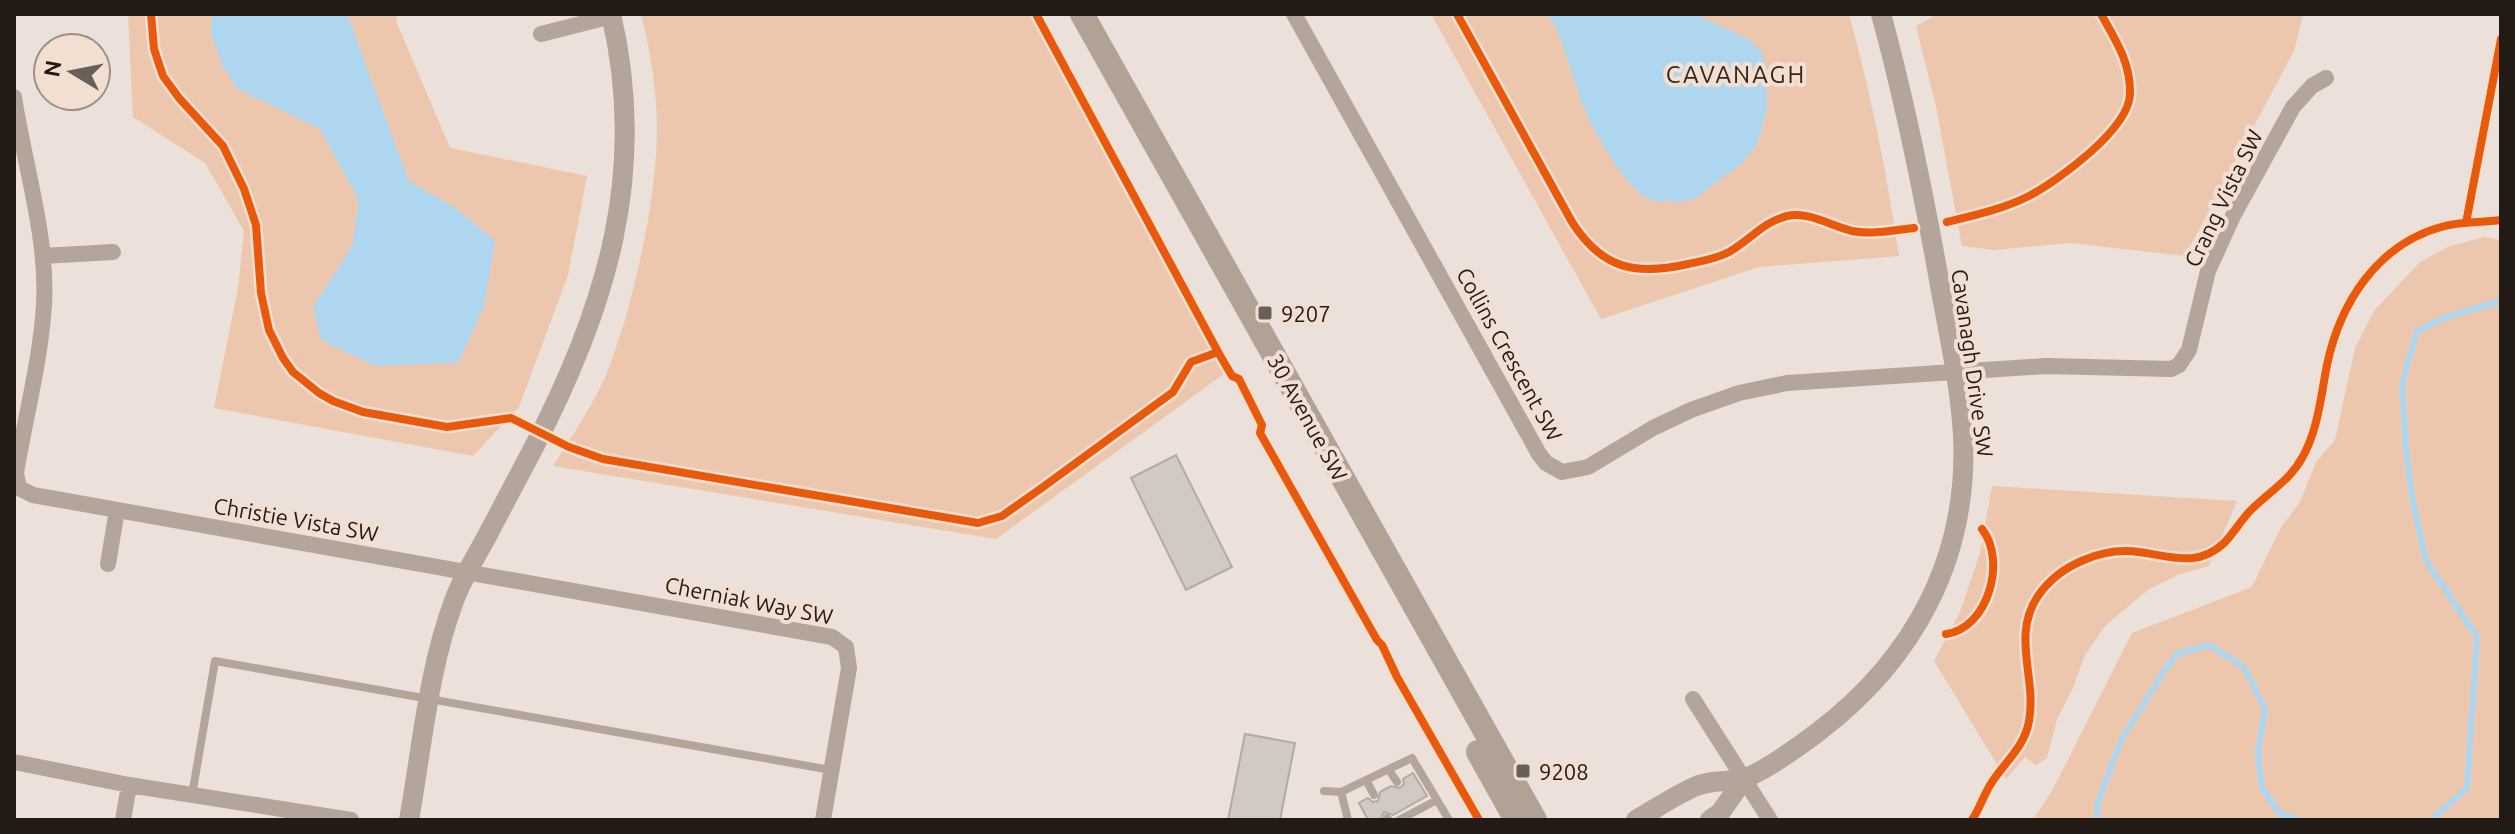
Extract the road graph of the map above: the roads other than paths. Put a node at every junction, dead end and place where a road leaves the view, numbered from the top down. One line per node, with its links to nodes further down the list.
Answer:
1 (1063, 14): 36 (main road, 30 Avenue SW)
2 (1082, 14): 37 (main road, 30 Avenue SW)
3 (1294, 14): 11 (street, Collins Crescent SW)
4 (1881, 14): 11 (street, Cavanagh Drive SW)
5 (612, 15): 6 (street); 14 (street)
6 (541, 34)
7 (2326, 78): 11 (street, Crang Vista SW)
8 (14, 97): 10 (street, Christie Vista SW)
9 (113, 252): 10 (street)
10 (43, 256): 12 (street, Christie Vista SW)
11 (1955, 372): 20 (street, Cavanagh Drive SW)
12 (117, 510): 13 (street); 14 (street, Christie Vista SW)
13 (108, 564)
14 (468, 571): 15 (street); 18 (street, Cherniak Way SW)
15 (430, 699): 18 (lane); 26 (lane); 31 (street)
16 (1693, 699): 20 (street)
17 (14, 762): 23 (street)
18 (831, 770): 32 (street, Cherniak Way SW)
19 (1389, 770): 21 (lane); 22 (lane); 28 (lane)
20 (1744, 779): 38 (street, Cavanagh Drive SW); 39 (street, Cavanagh Drive SW); 40 (street)
21 (1366, 780): 25 (lane); 27 (lane)
22 (1397, 782)
23 (129, 785): 26 (street); 29 (street)
24 (1324, 791): 25 (lane)
25 (1341, 792): 33 (lane)
26 (192, 795): 30 (street)
27 (1374, 795)
28 (1437, 800): 34 (lane); 35 (lane)
29 (123, 820)
30 (351, 820)
31 (409, 820)
32 (823, 820)
33 (1348, 820)
34 (1399, 820)
35 (1449, 820)
36 (1516, 820)
37 (1535, 820)
38 (1636, 820)
39 (1710, 820)
40 (1770, 820)

